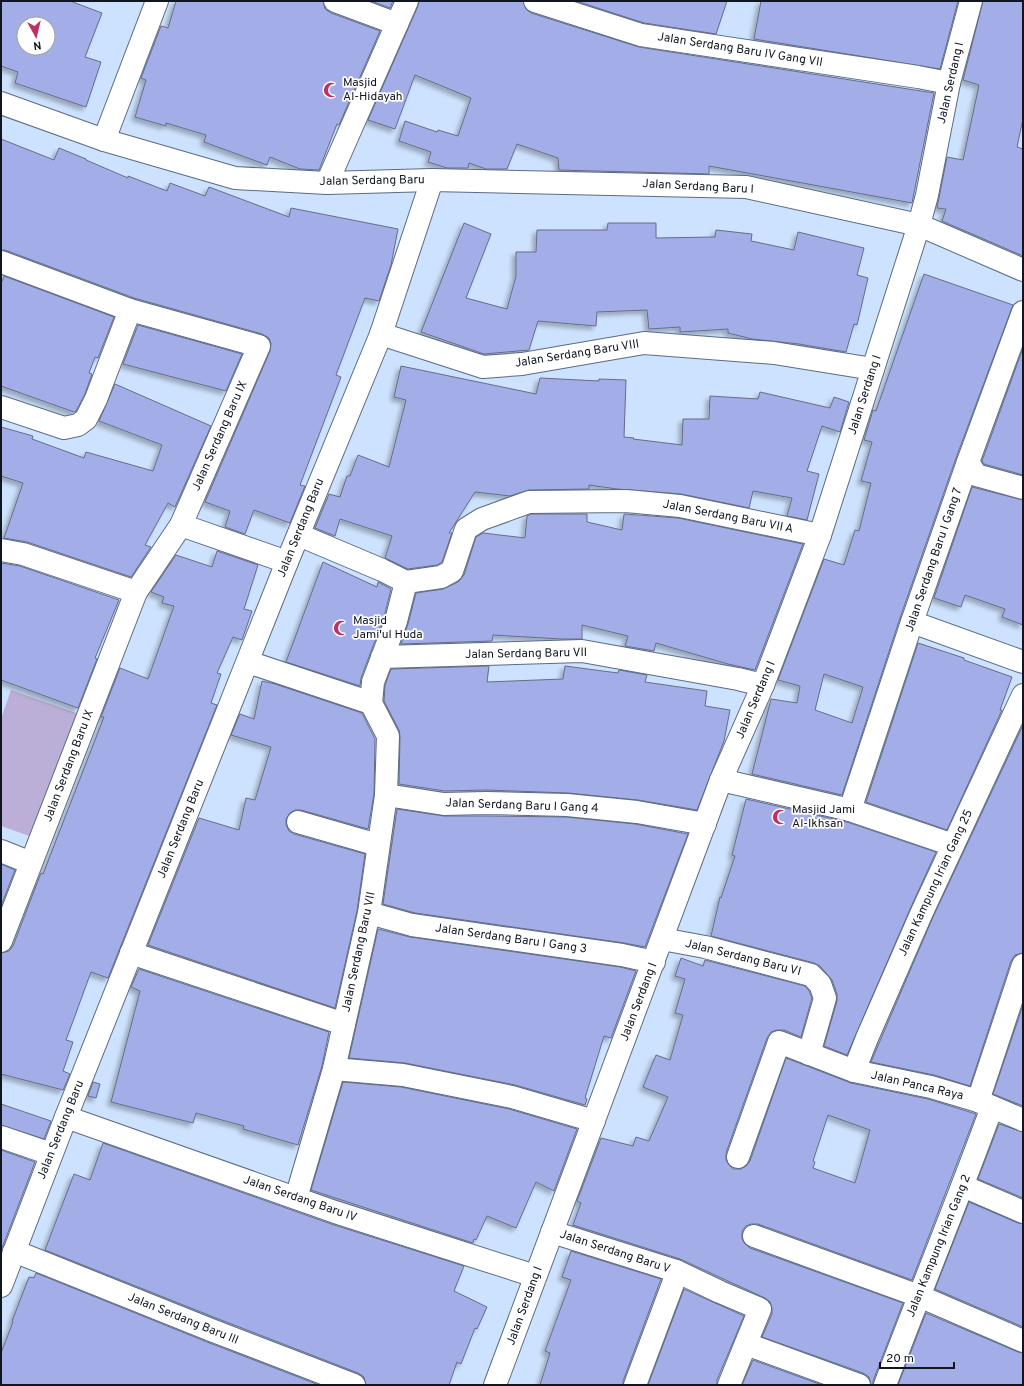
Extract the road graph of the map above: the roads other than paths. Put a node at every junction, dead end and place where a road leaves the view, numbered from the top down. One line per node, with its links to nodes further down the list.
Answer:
1 (157, 1): 9 (street)
2 (335, 1): 6 (street)
3 (406, 1): 6 (street)
4 (535, 1): 7 (street, Jalan Serdang Baru IV Gang VII)
5 (971, 1): 7 (street, Jalan Serdang I)
6 (397, 24): 11 (street)
7 (949, 83): 12 (street, Jalan Serdang I)
8 (1, 103): 9 (street, Jalan Serdang Baru)
9 (104, 140): 11 (street, Jalan Serdang Baru)
10 (432, 180): 11 (street, Jalan Serdang Baru); 12 (street, Jalan Serdang Baru I); 17 (street, Jalan Serdang Baru)
11 (327, 183)
12 (919, 226): 14 (street, Jalan Serdang Baru I); 18 (street, Jalan Serdang I)
13 (1, 262): 15 (street)
14 (1023, 270)
15 (130, 310): 19 (street); 22 (street, Jalan Serdang Baru IX)
16 (1023, 312): 20 (street, Jalan Serdang Baru I Gang 7)
17 (381, 334): 18 (street, Jalan Serdang Baru VIII); 23 (street, Jalan Serdang Baru)
18 (873, 369): 24 (street, Jalan Serdang I)
19 (1, 407)
20 (968, 462): 21 (street); 29 (street, Jalan Serdang Baru I Gang 7)
21 (1023, 488)
22 (180, 525): 26 (street); 28 (street, Jalan Serdang Baru IX)
23 (299, 535): 26 (street, Jalan Serdang Baru); 27 (street)
24 (820, 535): 27 (street, Jalan Serdang Baru VII A); 33 (street, Jalan Serdang I)
25 (1, 550): 28 (street)
26 (288, 562): 31 (street, Jalan Serdang Baru)
27 (406, 582): 30 (street)
28 (136, 592): 44 (street, Jalan Serdang Baru IX)
29 (912, 622): 32 (street); 38 (street, Jalan Serdang Baru I Gang 7)
30 (382, 657): 33 (street, Jalan Serdang Baru VII); 35 (street)
31 (248, 662): 35 (street); 48 (street, Jalan Serdang Baru)
32 (1023, 662)
33 (763, 685): 36 (street, Jalan Serdang I)
34 (1023, 696): 42 (street, Jalan Kampung Irian Gang 25)
35 (371, 703): 37 (street, Jalan Serdang Baru VII)
36 (722, 780): 38 (street); 40 (street, Jalan Serdang I)
37 (386, 795): 40 (street, Jalan Serdang Baru I Gang 4); 41 (street, Jalan Serdang Baru VII)
38 (850, 810): 42 (street)
39 (298, 822): 41 (street)
40 (705, 824): 46 (street, Jalan Serdang I)
41 (378, 845): 45 (street, Jalan Serdang Baru VII)
42 (953, 845): 54 (street, Jalan Kampung Irian Gang 25)
43 (1, 851): 44 (street)
44 (31, 863): 47 (street, Jalan Serdang Baru IX)
45 (369, 913): 49 (street, Jalan Serdang Baru I Gang 3); 51 (street, Jalan Serdang Baru VII)
46 (662, 938): 49 (street, Jalan Serdang I); 52 (street, Jalan Serdang Baru VI)
47 (1, 941)
48 (131, 953): 51 (street); 56 (street, Jalan Serdang Baru)
49 (654, 962): 58 (street, Jalan Serdang I)
50 (1023, 965): 55 (street, Jalan Kampung Irian Gang 2)
51 (344, 1024): 53 (street, Jalan Serdang Baru VII)
52 (809, 1054): 54 (street, Jalan Panca Raya); 61 (street, Jalan Panca Raya)
53 (334, 1069): 58 (street); 63 (street, Jalan Serdang Baru VII)
54 (854, 1071): 55 (street, Jalan Panca Raya)
55 (985, 1104): 57 (street, Jalan Panca Raya); 62 (street, Jalan Kampung Irian Gang 2)
56 (66, 1117): 60 (street, Jalan Serdang Baru); 63 (street, Jalan Serdang Baru IV)
57 (1023, 1120)
58 (594, 1121): 65 (street, Jalan Serdang I)
59 (1, 1137): 60 (street)
60 (51, 1154): 67 (street, Jalan Serdang Baru)
61 (738, 1158)
62 (963, 1186): 64 (street); 71 (street, Jalan Kampung Irian Gang 2)
63 (296, 1198): 69 (street, Jalan Serdang Baru IV)
64 (1023, 1212)
65 (552, 1232): 68 (street, Jalan Serdang Baru V); 69 (street, Jalan Serdang I)
66 (754, 1236): 71 (street)
67 (14, 1251): 70 (street, Jalan Serdang Baru); 74 (street, Jalan Serdang Baru III)
68 (676, 1271): 73 (street); 76 (street, Jalan Serdang Baru V)
69 (535, 1276): 75 (street, Jalan Serdang I)
70 (1, 1286)
71 (919, 1296): 72 (street); 79 (street, Jalan Kampung Irian Gang 2)
72 (1023, 1341)
73 (746, 1344): 77 (street); 78 (street)
74 (354, 1385)
75 (495, 1385)
76 (635, 1385)
77 (729, 1385)
78 (859, 1385)
79 (885, 1385)

